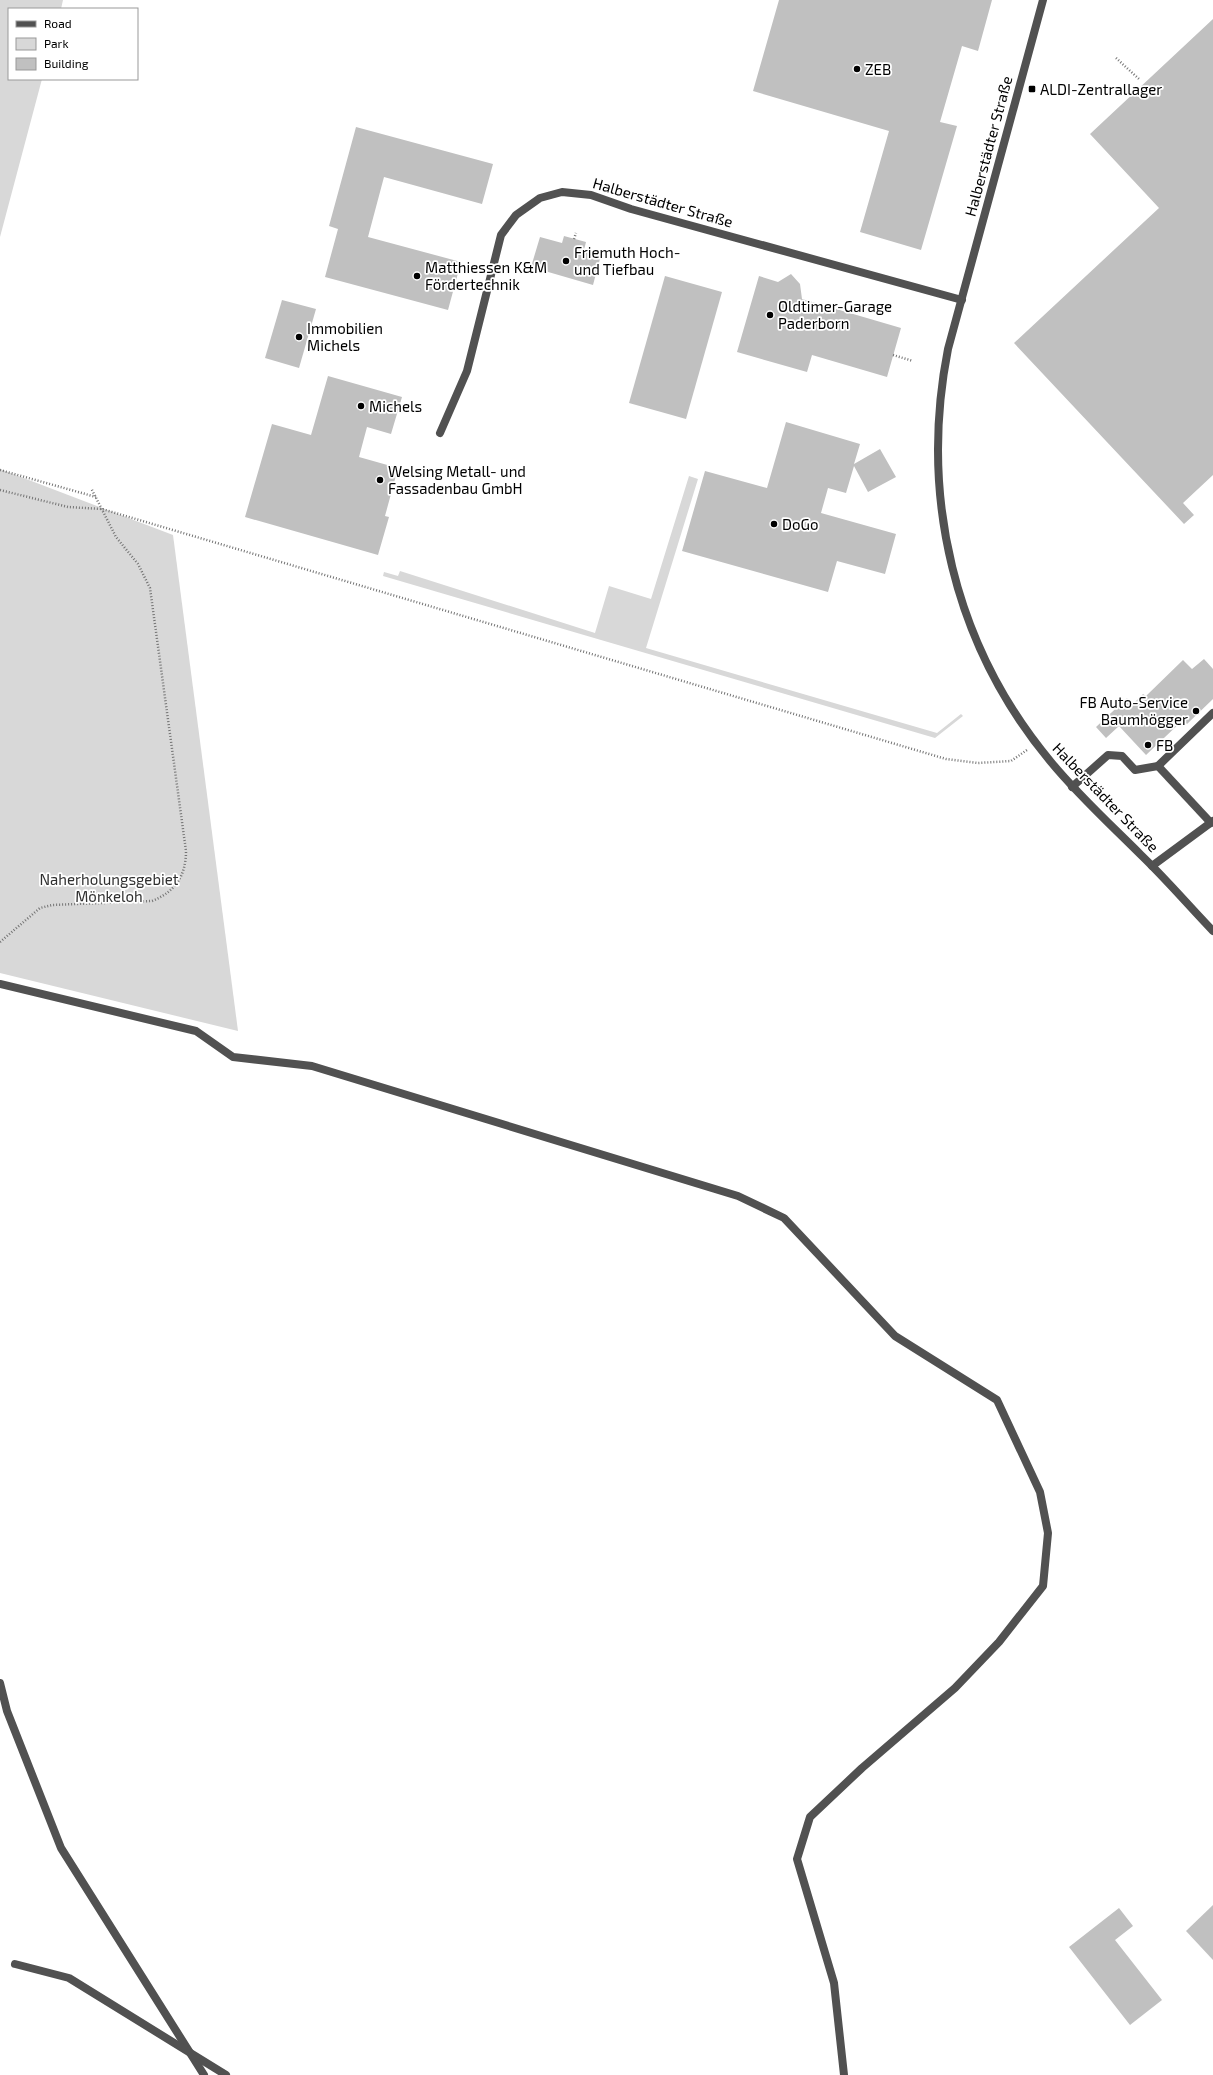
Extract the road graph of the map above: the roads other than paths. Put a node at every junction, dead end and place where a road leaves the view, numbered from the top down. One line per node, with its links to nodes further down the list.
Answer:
1 (1042, 0): 2 (street, Halberstädter Straße)
2 (962, 300): 3 (street, Halberstädter Straße); 6 (street, Halberstädter Straße)
3 (440, 433)
4 (1213, 713): 5 (street)
5 (1158, 766): 6 (street); 7 (street)
6 (1072, 787): 8 (street, Halberstädter Straße)
7 (1212, 822): 8 (street)
8 (1152, 866): 9 (street, Halberstädter Straße)
9 (1213, 931)
10 (0, 984): 16 (street)
11 (0, 1683): 13 (street)
12 (15, 1964): 13 (street)
13 (190, 2054): 14 (street); 15 (street)
14 (204, 2075)
15 (226, 2075)
16 (844, 2075)

